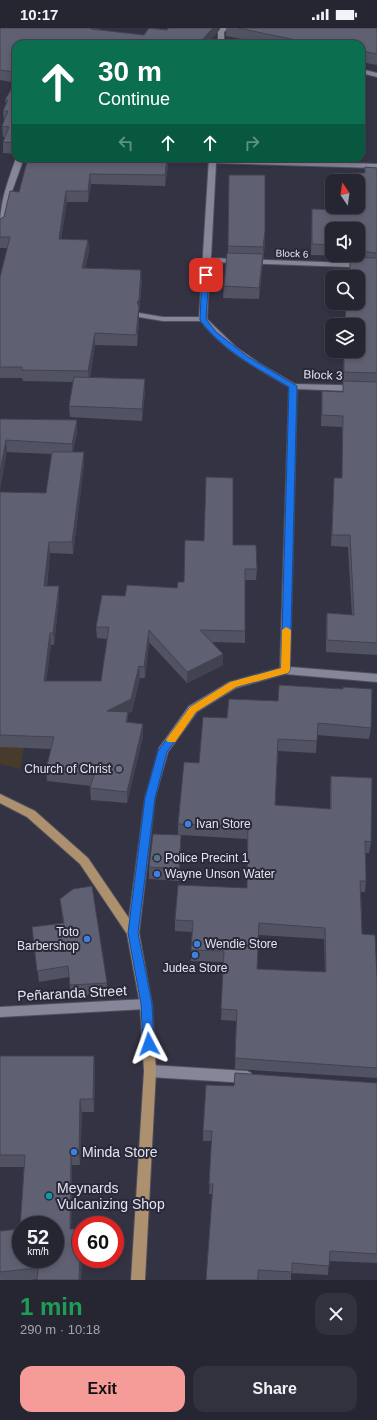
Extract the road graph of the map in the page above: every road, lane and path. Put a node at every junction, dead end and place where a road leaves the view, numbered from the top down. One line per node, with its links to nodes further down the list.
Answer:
1 (225, 28): 2 (street)
2 (222, 40)
3 (365, 72): 4 (street)
4 (377, 75)
5 (18, 162): 9 (street)
6 (213, 162): 11 (street)
7 (283, 162): 8 (street)
8 (377, 166)
9 (4, 194): 10 (street)
10 (0, 227)
11 (207, 260): 12 (street, Block 6); 14 (street)
12 (377, 266)
13 (142, 315): 14 (street)
14 (202, 319): 15 (street)
15 (293, 386): 16 (street, Block 3); 17 (street)
16 (377, 389)
17 (285, 670): 18 (street); 20 (street)
18 (377, 678)
19 (0, 798): 20 (main road)
20 (133, 933): 21 (main road)
21 (146, 1004): 22 (street, Peñaranda Street); 23 (main road)
22 (0, 1012)
23 (150, 1072): 24 (street); 25 (main road)
24 (260, 1078)
25 (138, 1280)

